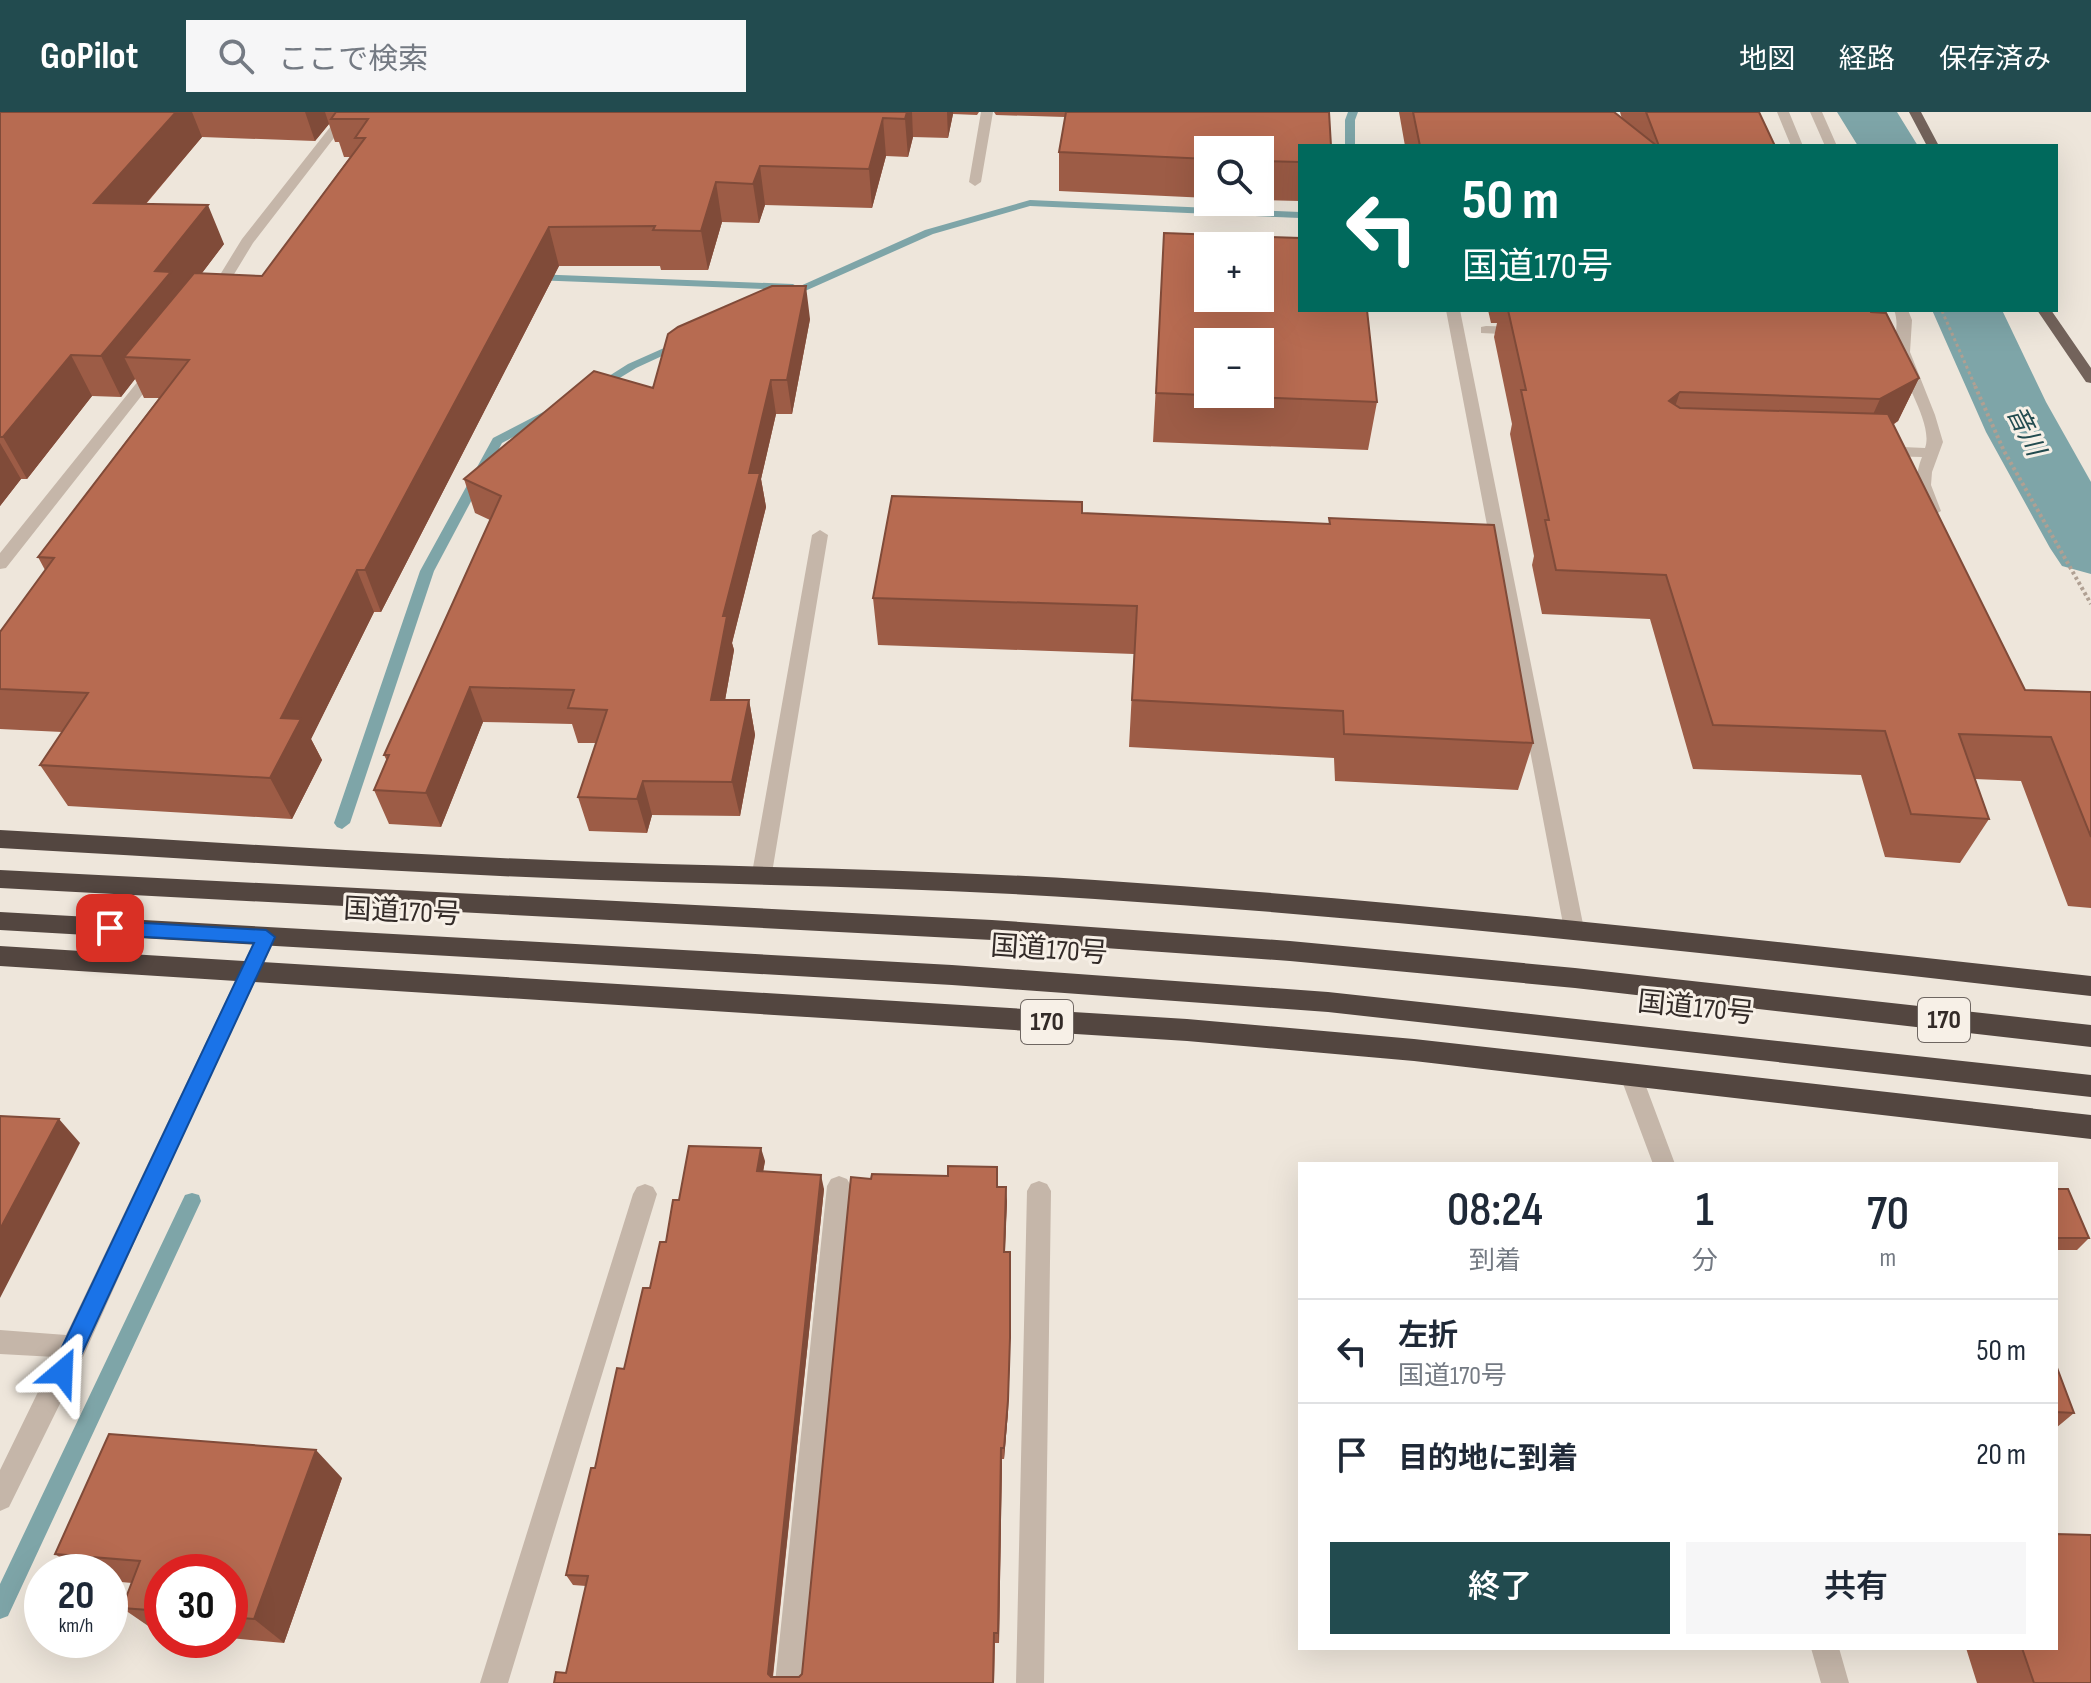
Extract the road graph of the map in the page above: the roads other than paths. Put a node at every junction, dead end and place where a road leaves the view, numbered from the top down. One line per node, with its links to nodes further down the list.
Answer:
1 (348, 112): 10 (street)
2 (987, 112): 9 (street)
3 (1783, 112): 6 (street)
4 (1816, 112): 7 (street)
5 (1915, 112): 8 (main road)
6 (1796, 144)
7 (1830, 144)
8 (1932, 144)
9 (975, 182)
10 (201, 312)
11 (1453, 312): 27 (street)
12 (1902, 312): 19 (street)
13 (2045, 312): 17 (main road)
14 (1486, 330): 15 (street)
15 (1532, 331)
16 (163, 360): 22 (street)
17 (2091, 379)
18 (1869, 451): 19 (street)
19 (1932, 453): 20 (street)
20 (1937, 522)
21 (820, 535): 24 (street)
22 (0, 564)
23 (0, 839): 24 (highway, 170)
24 (762, 873): 27 (highway, 170)
25 (0, 879): 32 (highway, 国道170号 / 170)
26 (0, 921): 28 (highway, 国道170号 / 170)
27 (1574, 929): 31 (highway, 170)
28 (266, 937): 30 (street); 34 (highway, 国道170号 / 170)
29 (0, 956): 30 (highway, 170)
30 (249, 972): 33 (highway, 170); 41 (street)
31 (2091, 986)
32 (2091, 1036)
33 (1630, 1073): 35 (highway, 170); 36 (street)
34 (2091, 1086)
35 (2091, 1127)
36 (1663, 1162)
37 (839, 1186): 45 (street)
38 (1039, 1191): 46 (street)
39 (645, 1194): 44 (street)
40 (0, 1342): 41 (street)
41 (75, 1347): 42 (street)
42 (0, 1498)
43 (1826, 1650): 47 (street)
44 (494, 1683)
45 (789, 1683)
46 (1030, 1683)
47 (1835, 1683)

